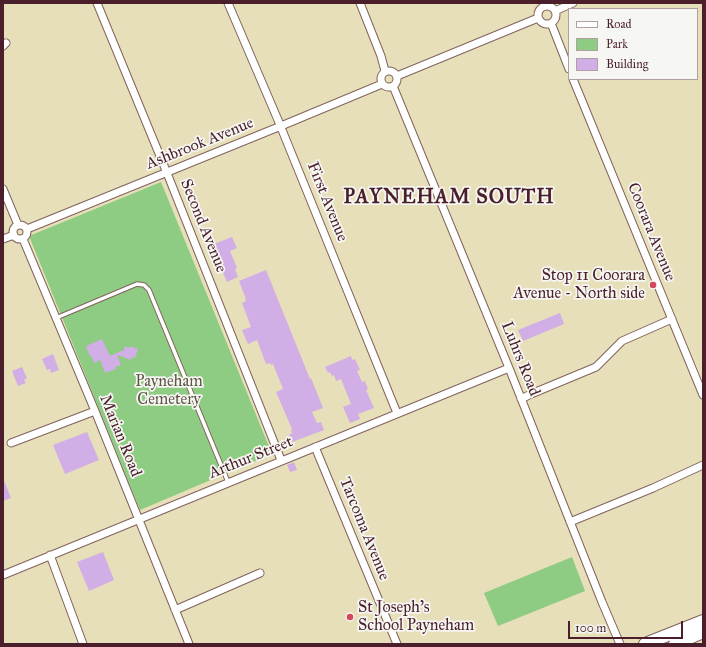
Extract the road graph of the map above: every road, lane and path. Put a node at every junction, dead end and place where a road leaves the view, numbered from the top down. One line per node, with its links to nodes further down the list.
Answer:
1 (97, 3): 16 (street, Second Avenue)
2 (228, 3): 15 (street, First Avenue)
3 (360, 3): 10 (street)
4 (573, 3): 6 (street)
5 (543, 4): 6 (street); 7 (street)
6 (555, 11): 8 (street)
7 (538, 18): 8 (street); 11 (street)
8 (551, 23): 9 (street)
9 (568, 66)
10 (385, 71): 11 (street); 13 (street)
11 (397, 76): 14 (street)
12 (573, 80): 24 (street, Coorara Avenue)
13 (382, 84): 14 (street); 15 (street, Ashbrook Avenue)
14 (392, 86): 25 (street, Luhrs Road)
15 (281, 126): 16 (street, Ashbrook Avenue); 29 (street, First Avenue)
16 (167, 173): 19 (street, Ashbrook Avenue); 32 (street, Second Avenue)
17 (3, 189): 18 (street)
18 (18, 225): 19 (street); 20 (street)
19 (27, 229): 22 (street)
20 (14, 235): 21 (street); 22 (street)
21 (3, 239)
22 (23, 239): 23 (street, Marian Road)
23 (56, 318): 28 (street, Marian Road); 34 (lane)
24 (672, 319): 26 (street, Coorara Avenue); 27 (street)
25 (509, 368): 27 (street, Luhrs Road); 29 (street, Arthur Street)
26 (703, 395)
27 (522, 399): 36 (street, Luhrs Road)
28 (95, 411): 30 (street); 35 (street, Marian Road)
29 (398, 413): 31 (street, Arthur Street)
30 (11, 443)
31 (315, 447): 32 (street, Arthur Street); 45 (street, Tarcoma Avenue)
32 (281, 460): 34 (street, Arthur Street)
33 (703, 465): 36 (street)
34 (228, 482): 35 (street, Arthur Street)
35 (138, 519): 37 (street, Arthur Street); 40 (street, Marian Road)
36 (570, 522): 46 (street, Luhrs Road)
37 (50, 555): 39 (street, Arthur Street); 43 (street)
38 (260, 573): 40 (street)
39 (3, 575)
40 (175, 610): 44 (street, Marian Road)
41 (703, 621): 47 (highway)
42 (703, 632): 48 (highway)
43 (83, 644)
44 (189, 644)
45 (397, 644)
46 (620, 644)
47 (645, 644)
48 (675, 644)

